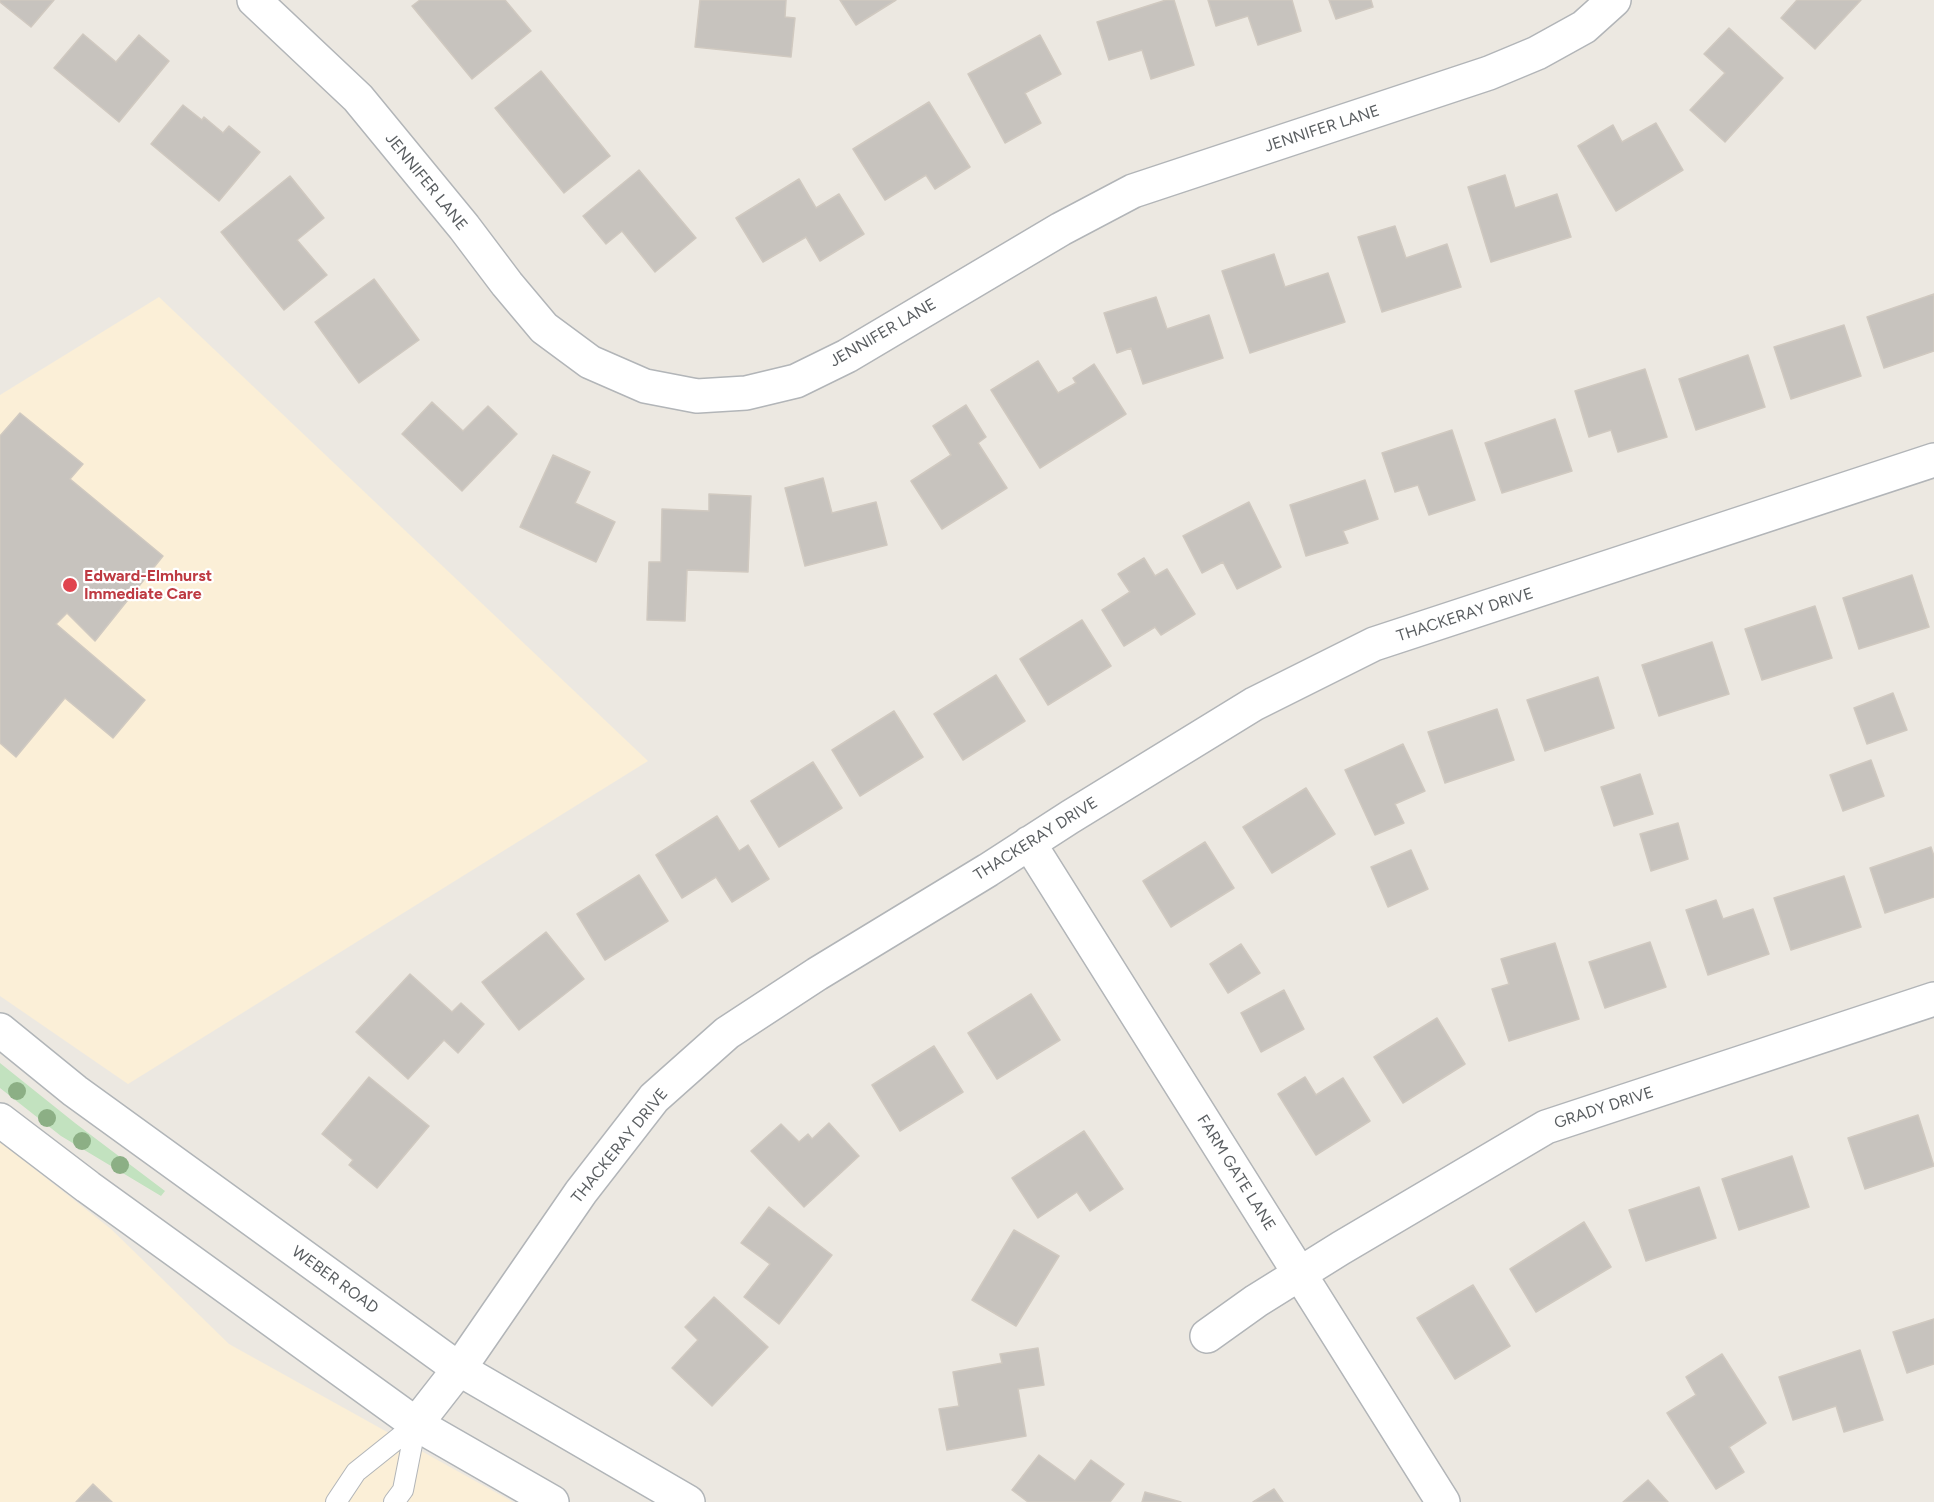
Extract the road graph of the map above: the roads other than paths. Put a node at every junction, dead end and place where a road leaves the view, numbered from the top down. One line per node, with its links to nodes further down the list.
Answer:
1 (254, 0): 2 (street, JENNIFER LANE)
2 (1614, 0)
3 (1934, 460): 4 (street, THACKERAY DRIVE)
4 (1029, 843): 8 (street, FARM GATE LANE); 10 (street, THACKERAY DRIVE)
5 (1934, 999): 8 (street, GRADY DRIVE)
6 (0, 1030): 10 (street, WEBER ROAD)
7 (0, 1120): 11 (street)
8 (1299, 1275): 9 (street, GRADY DRIVE); 16 (street, FARM GATE LANE)
9 (1207, 1336)
10 (459, 1369): 11 (street, THACKERAY DRIVE); 15 (street, WEBER ROAD)
11 (416, 1424): 12 (lane, THACKERAY DRIVE); 13 (lane); 14 (street)
12 (336, 1502)
13 (394, 1502)
14 (552, 1502)
15 (688, 1502)
16 (1443, 1502)

